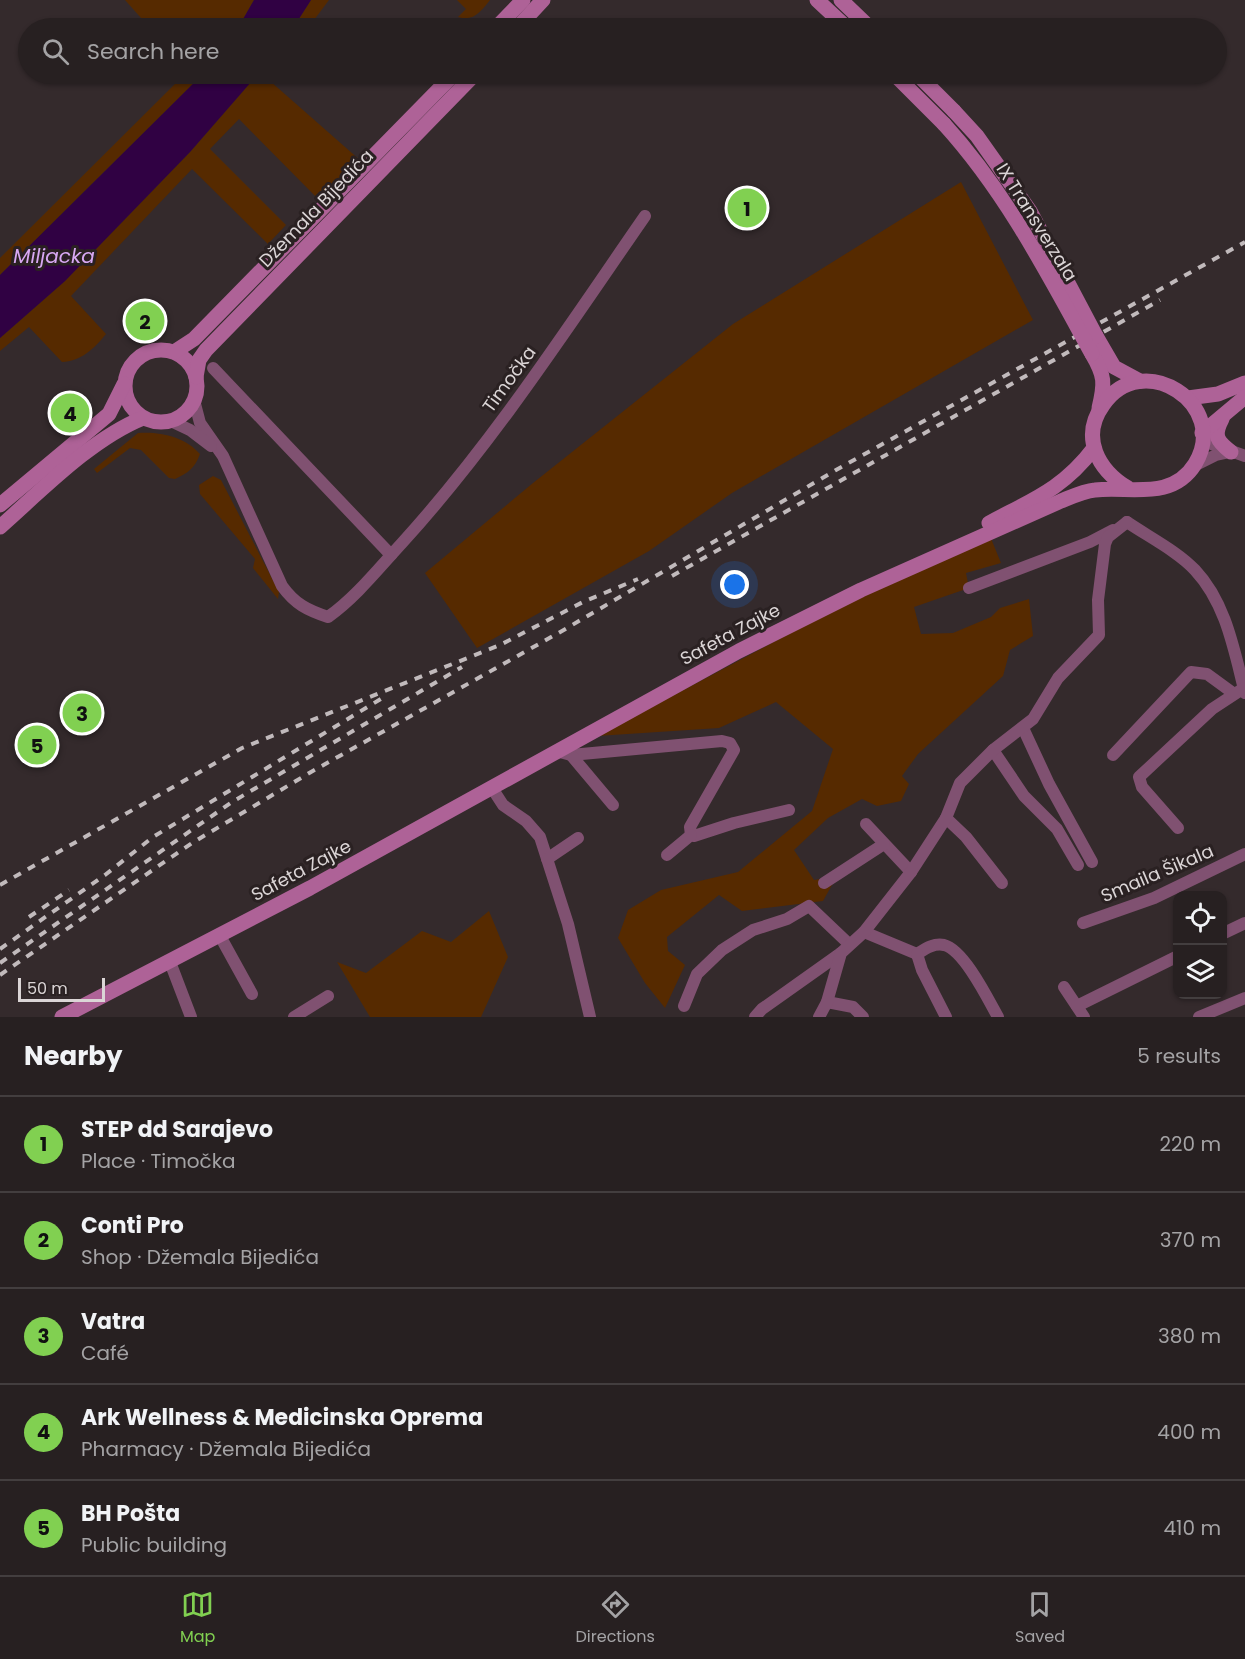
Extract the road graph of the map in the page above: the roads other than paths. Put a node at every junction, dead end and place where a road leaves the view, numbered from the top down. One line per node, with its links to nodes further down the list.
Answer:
1 (523, 0): 5 (main road)
2 (543, 0): 6 (main road)
3 (818, 0): 7 (main road)
4 (841, 0): 8 (main road)
5 (506, 18)
6 (526, 18)
7 (837, 18)
8 (860, 18)
9 (444, 84): 14 (main road, Džemala Bijedića)
10 (465, 84): 16 (main road, Džemala Bijedića)
11 (904, 84): 23 (main road, IX Transverzala, bridge)
12 (927, 84): 17 (main road, IX Transverzala, bridge)
13 (645, 216): 36 (street, Timočka)
14 (174, 352): 16 (main road); 19 (main road)
15 (213, 368): 36 (street)
16 (196, 377): 22 (main road, Džemala Bijedića)
17 (1140, 381): 21 (main road); 23 (main road)
18 (1245, 383): 21 (main road)
19 (124, 384): 25 (main road); 33 (main road)
20 (1245, 397): 24 (main road)
21 (1188, 398): 27 (main road)
22 (194, 400): 26 (main road); 30 (street, Timočka)
23 (1097, 413): 28 (main road)
24 (1223, 415): 27 (main road); 29 (main road)
25 (143, 418): 26 (main road); 35 (main road)
26 (171, 421): 30 (street, Timočka)
27 (1202, 434): 29 (street); 31 (main road)
28 (1094, 448): 32 (main road); 38 (main road)
29 (1238, 454): 31 (street)
30 (223, 456): 36 (street, Timočka)
31 (1194, 466): 32 (main road)
32 (1128, 488): 38 (main road)
33 (0, 505)
34 (1127, 522): 37 (street); 39 (street); 40 (street)
35 (0, 527)
36 (391, 555)
37 (969, 588)
38 (861, 590): 42 (main road, Safeta Zajke)
39 (1240, 691): 43 (street); 49 (street)
40 (1023, 728): 41 (street); 56 (street)
41 (993, 750): 47 (street); 57 (street)
42 (564, 753): 44 (main road, Safeta Zajke); 45 (street); 50 (street, Safeta Zajke)
43 (1113, 754)
44 (492, 788): 55 (street); 65 (main road, Safeta Zajke)
45 (613, 805)
46 (789, 810): 50 (street)
47 (946, 818): 58 (street); 60 (street)
48 (866, 824): 52 (street)
49 (1178, 828)
50 (691, 835): 54 (street)
51 (578, 838): 55 (street)
52 (884, 843): 58 (street); 59 (street)
53 (1245, 854): 61 (street, Smaila Šikala)
54 (667, 855)
55 (547, 859): 80 (street)
56 (1092, 861)
57 (1078, 865)
58 (911, 872): 63 (street)
59 (824, 883)
60 (1002, 883)
61 (1083, 922)
62 (1245, 923): 64 (street)
63 (864, 932): 66 (street); 67 (street)
64 (1227, 932)
65 (220, 936): 69 (main road, Safeta Zajke); 71 (street)
66 (845, 949): 74 (street); 75 (street); 81 (street)
67 (917, 954): 84 (street); 85 (street)
68 (1173, 958): 76 (street)
69 (170, 962): 77 (main road, Safeta Zajke); 78 (street)
70 (1064, 987): 76 (street)
71 (252, 994)
72 (328, 996): 79 (street)
73 (1245, 998): 87 (street)
74 (827, 1002): 82 (street); 83 (street)
75 (684, 1005)
76 (1077, 1006): 86 (street)
77 (62, 1017)
78 (191, 1017)
79 (294, 1017)
80 (590, 1017)
81 (755, 1017)
82 (819, 1017)
83 (862, 1017)
84 (946, 1017)
85 (998, 1017)
86 (1084, 1017)
87 (1198, 1017)

